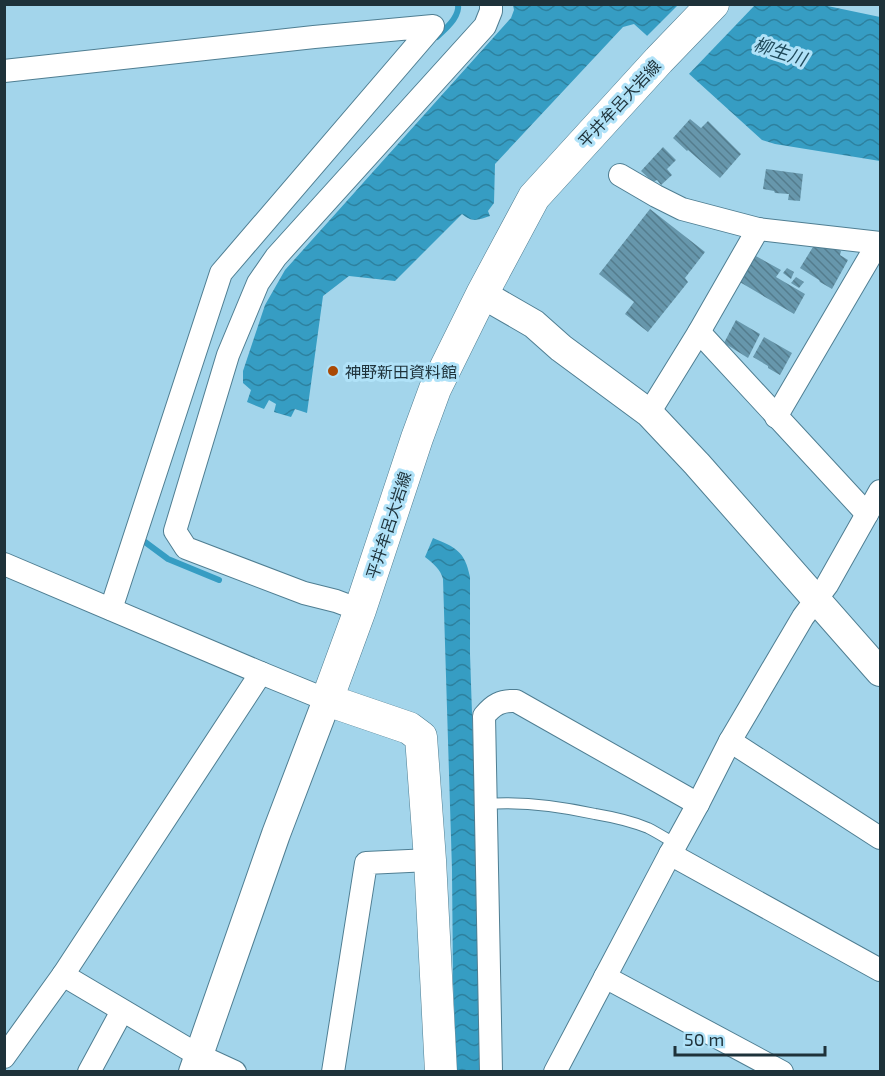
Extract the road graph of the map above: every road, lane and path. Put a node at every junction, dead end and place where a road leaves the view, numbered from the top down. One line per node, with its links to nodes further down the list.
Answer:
1 (491, 4): 16 (street)
2 (713, 4): 7 (main road, 平井牟呂大岩線)
3 (4, 71): 15 (street)
4 (620, 175): 5 (street)
5 (758, 229): 6 (street); 8 (street)
6 (879, 243): 10 (street)
7 (482, 294): 9 (street); 16 (main road, 平井牟呂大岩線)
8 (699, 332): 9 (street); 10 (street)
9 (649, 413): 14 (street)
10 (776, 417): 12 (street)
11 (880, 491): 12 (street)
12 (867, 514): 14 (street)
13 (4, 564): 15 (street)
14 (816, 600): 17 (street); 20 (street)
15 (111, 609): 18 (street)
16 (360, 610): 19 (main road, 平井牟呂大岩線)
17 (880, 672)
18 (261, 673): 19 (street); 27 (street)
19 (327, 700): 25 (main road); 31 (street)
20 (730, 741): 22 (street); 23 (street)
21 (485, 804): 22 (street); 24 (lane); 32 (street)
22 (698, 804): 24 (street)
23 (880, 838)
24 (673, 849): 26 (street); 28 (street)
25 (430, 860): 35 (street); 36 (main road)
26 (880, 970)
27 (63, 975): 29 (street); 30 (street)
28 (605, 977): 37 (street); 38 (street)
29 (122, 1011): 31 (street); 33 (street)
30 (7, 1047)
31 (195, 1063): 34 (street)
32 (494, 1070)
33 (89, 1071)
34 (235, 1071)
35 (333, 1071)
36 (441, 1071)
37 (555, 1071)
38 (782, 1071)

